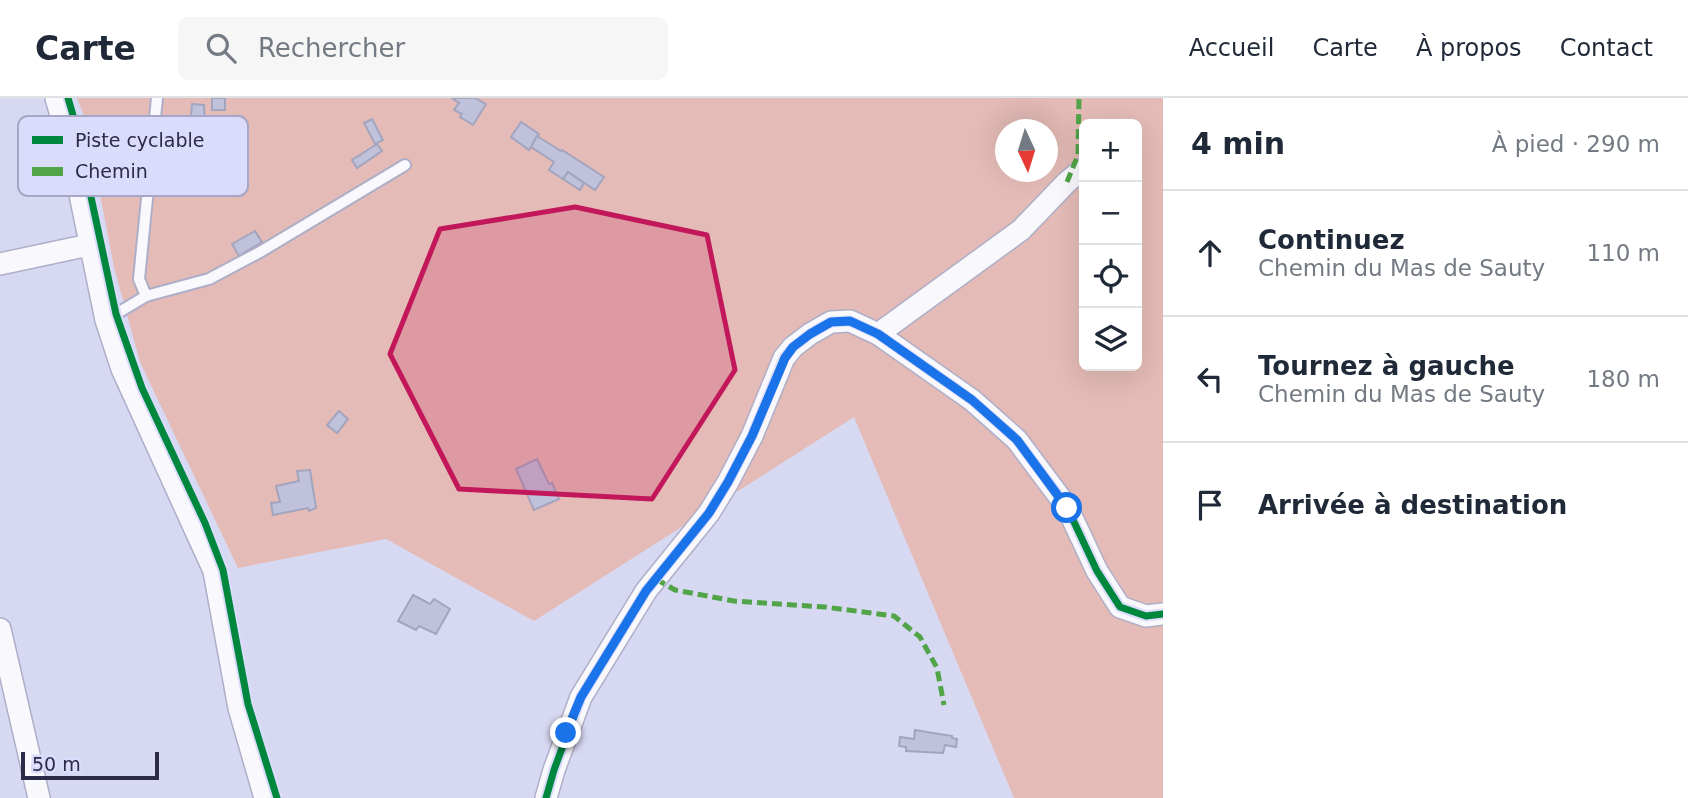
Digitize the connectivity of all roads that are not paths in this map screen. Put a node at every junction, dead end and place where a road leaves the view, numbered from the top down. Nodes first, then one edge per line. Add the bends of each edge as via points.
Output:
1 (56, 98) edge
2 (157, 98) edge
3 (60, 116) edge
4 (155, 116) edge
5 (405, 164) dead end
6 (1079, 172) edge
7 (80, 196) edge
8 (147, 196) edge
9 (89, 245) junction
10 (0, 264) edge
11 (146, 296) junction
12 (106, 320) junction
13 (878, 334) junction
14 (1163, 614) edge
15 (0, 629) edge
16 (8, 701) edge
17 (39, 798) edge
18 (265, 798) edge
19 (547, 798) edge

1 - 3 street
2 - 4 lane
5 - 11 lane via 209,279
6 - 13 street via 1021,230
7 - 9 street
8 - 11 lane via 139,278
9 - 10 street
9 - 12 street
11 - 12 lane
12 - 18 street via 122,369 214,571 239,708
13 - 14 street via 972,400 1017,440 1067,508 1120,607 1146,617
13 - 19 street via 850,321 831,322 793,347 785,358 728,482 646,591 581,697
15 - 16 street
16 - 17 street

